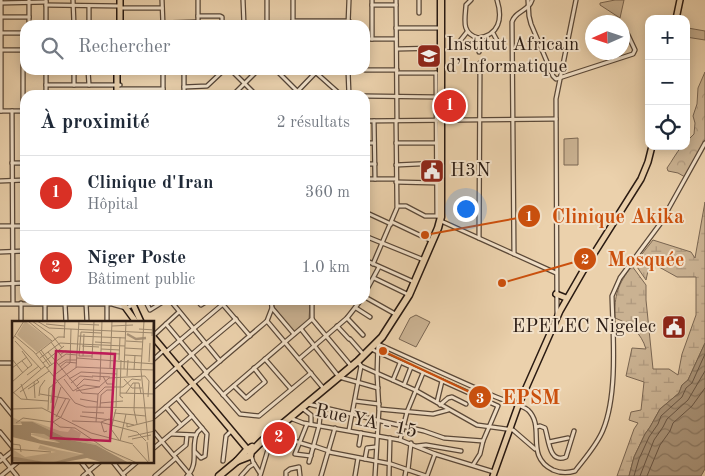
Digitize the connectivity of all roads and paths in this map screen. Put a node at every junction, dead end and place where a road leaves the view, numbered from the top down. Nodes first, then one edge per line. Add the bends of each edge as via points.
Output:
1 (74, 0) edge
2 (162, 0) edge
3 (198, 0) edge
4 (244, 0) edge
5 (267, 0) edge
6 (293, 0) edge
7 (349, 0) edge
8 (372, 0) edge
9 (396, 0) edge
10 (419, 0) edge
11 (441, 0) edge
12 (469, 0) edge
13 (497, 0) edge
14 (528, 0) edge
15 (532, 0) edge
16 (576, 0) edge
17 (29, 1) edge
18 (0, 2) edge
19 (681, 2) edge
20 (46, 3) edge
21 (119, 4) edge
22 (372, 5) junction
23 (396, 5) junction
24 (74, 6) junction
25 (89, 6) junction
26 (528, 7) junction
27 (162, 8) junction
28 (521, 12) junction
29 (419, 13) dead end
30 (679, 15) edge
31 (198, 16) junction
32 (529, 16) junction
33 (1, 17) edge
34 (29, 17) joint
35 (46, 20) edge
36 (74, 20) edge
37 (89, 20) edge
38 (118, 20) edge
39 (162, 20) edge
40 (198, 20) edge
41 (222, 20) edge
42 (244, 20) edge
43 (267, 20) edge
44 (293, 20) edge
45 (348, 20) edge
46 (396, 28) junction
47 (441, 28) junction
48 (467, 32) junction
49 (493, 32) junction
50 (0, 33) edge
51 (20, 33) edge
52 (478, 38) junction
53 (372, 39) joint
54 (396, 39) junction
55 (460, 41) dead end
56 (630, 42) edge
57 (500, 46) dead end
58 (397, 48) junction
59 (441, 48) junction
60 (0, 50) edge
61 (20, 50) edge
62 (479, 52) dead end
63 (630, 55) edge
64 (614, 60) edge
65 (480, 62) dead end
66 (370, 70) edge
67 (397, 72) junction
68 (439, 73) junction
69 (24, 75) edge
70 (46, 75) edge
71 (74, 75) edge
72 (88, 75) edge
73 (118, 75) edge
74 (163, 75) edge
75 (184, 75) edge
76 (219, 75) edge
77 (236, 75) edge
78 (253, 75) edge
79 (281, 75) edge
80 (312, 75) edge
81 (320, 75) edge
82 (348, 75) edge
83 (1, 78) edge
84 (559, 78) junction
85 (244, 84) junction
86 (46, 85) junction
87 (74, 85) junction
88 (89, 85) junction
89 (184, 87) joint
90 (163, 89) joint
91 (24, 90) edge
92 (46, 90) edge
93 (119, 90) edge
94 (239, 90) edge
95 (251, 90) edge
96 (297, 90) edge
97 (299, 90) edge
98 (336, 90) edge
99 (349, 90) edge
100 (1, 94) edge
101 (370, 96) edge
102 (397, 96) junction
103 (439, 97) junction
104 (1, 111) edge
105 (12, 111) junction
106 (20, 111) edge
107 (556, 119) junction
108 (480, 120) junction
109 (513, 120) junction
110 (370, 121) edge
111 (374, 121) junction
112 (396, 121) junction
113 (439, 121) junction
114 (396, 142) junction
115 (705, 142) edge
116 (370, 143) edge
117 (374, 143) junction
118 (439, 143) junction
119 (650, 150) edge
120 (12, 163) junction
121 (20, 163) edge
122 (439, 163) junction
123 (370, 164) edge
124 (375, 164) junction
125 (396, 165) junction
126 (370, 179) edge
127 (375, 179) junction
128 (0, 180) edge
129 (12, 180) junction
130 (20, 180) edge
131 (396, 180) junction
132 (439, 183) junction
133 (398, 206) junction
134 (370, 214) edge
135 (439, 218) junction
136 (392, 223) junction
137 (0, 226) edge
138 (12, 226) junction
139 (20, 226) edge
140 (370, 238) edge
141 (479, 238) junction
142 (432, 241) junction
143 (382, 243) junction
144 (20, 251) edge
145 (0, 252) edge
146 (12, 252) junction
147 (514, 254) junction
148 (424, 260) junction
149 (370, 262) edge
150 (373, 264) junction
151 (379, 267) junction
152 (556, 273) junction
153 (374, 278) junction
154 (415, 282) junction
155 (20, 283) edge
156 (0, 284) edge
157 (13, 284) junction
158 (370, 286) edge
159 (556, 294) junction
160 (409, 295) junction
161 (370, 298) edge
162 (565, 298) junction
163 (20, 303) edge
164 (0, 304) edge
165 (13, 304) junction
166 (21, 305) edge
167 (47, 305) edge
168 (65, 305) edge
169 (86, 305) edge
170 (109, 305) edge
171 (113, 305) edge
172 (122, 305) edge
173 (128, 305) edge
174 (133, 305) edge
175 (147, 305) edge
176 (158, 305) edge
177 (174, 305) edge
178 (222, 305) edge
179 (224, 305) edge
180 (272, 305) edge
181 (312, 305) edge
182 (358, 305) edge
183 (124, 308) junction
184 (272, 308) junction
185 (356, 308) junction
186 (179, 312) junction
187 (397, 315) junction
188 (347, 318) junction
189 (370, 318) dead end
190 (556, 318) junction
191 (236, 319) junction
192 (312, 319) junction
193 (21, 321) edge
194 (45, 321) edge
195 (66, 321) edge
196 (87, 321) edge
197 (107, 321) edge
198 (138, 321) edge
199 (139, 321) edge
200 (267, 321) junction
201 (166, 324) junction
202 (337, 326) junction
203 (193, 329) junction
204 (301, 329) junction
205 (294, 334) junction
206 (363, 335) dead end
207 (155, 336) edge
208 (250, 336) junction
209 (326, 336) junction
210 (155, 338) edge
211 (180, 341) junction
212 (285, 342) junction
213 (206, 343) junction
214 (378, 343) junction
215 (155, 344) edge
216 (315, 346) junction
217 (371, 349) junction
218 (164, 352) junction
219 (378, 353) junction
220 (192, 355) junction
221 (365, 355) junction
222 (155, 358) edge
223 (265, 359) junction
224 (299, 359) junction
225 (220, 361) junction
226 (400, 363) junction
227 (359, 364) junction
228 (352, 366) junction
229 (411, 367) junction
230 (176, 368) junction
231 (254, 368) junction
232 (311, 373) junction
233 (424, 373) junction
234 (206, 374) junction
235 (377, 374) junction
236 (339, 377) junction
237 (393, 380) junction
238 (442, 381) junction
239 (358, 382) junction
240 (404, 385) junction
241 (155, 386) edge
242 (192, 386) junction
243 (234, 386) junction
244 (378, 388) junction
245 (291, 389) junction
246 (325, 389) junction
247 (415, 390) junction
248 (223, 395) junction
249 (177, 398) junction
250 (0, 400) edge
251 (355, 401) junction
252 (379, 404) junction
253 (439, 404) junction
254 (466, 404) dead end
255 (304, 406) junction
256 (518, 406) junction
257 (166, 407) junction
258 (321, 408) junction
259 (379, 409) junction
260 (448, 409) junction
261 (407, 412) junction
262 (12, 415) edge
263 (352, 415) junction
264 (155, 416) edge
265 (192, 416) junction
266 (290, 418) junction
267 (378, 422) junction
268 (309, 424) junction
269 (181, 425) junction
270 (319, 426) junction
271 (403, 427) junction
272 (489, 427) junction
273 (536, 427) junction
274 (202, 428) junction
275 (335, 428) junction
276 (276, 430) junction
277 (349, 430) junction
278 (509, 430) junction
279 (574, 431) dead end
280 (0, 432) edge
281 (230, 432) junction
282 (155, 433) edge
283 (361, 433) junction
284 (171, 434) junction
285 (187, 435) junction
286 (196, 435) junction
287 (376, 436) junction
288 (390, 438) junction
289 (568, 438) dead end
290 (264, 439) junction
291 (400, 440) junction
292 (162, 441) junction
293 (483, 441) junction
294 (549, 442) junction
295 (300, 443) junction
296 (411, 443) junction
297 (359, 445) dead end
298 (314, 446) junction
299 (417, 446) junction
300 (12, 447) edge
301 (155, 447) edge
302 (376, 447) junction
303 (12, 450) edge
304 (536, 450) junction
305 (461, 451) dead end
306 (195, 452) junction
307 (329, 452) junction
308 (435, 454) junction
309 (249, 455) junction
310 (311, 456) junction
311 (175, 457) junction
312 (1, 458) edge
313 (358, 458) junction
314 (365, 459) junction
315 (223, 461) dead end
316 (309, 462) dead end
317 (377, 462) junction
318 (16, 464) edge
319 (83, 464) edge
320 (98, 464) edge
321 (115, 464) edge
322 (135, 464) edge
323 (390, 464) junction
324 (473, 465) junction
325 (11, 468) junction
326 (407, 470) junction
327 (575, 471) junction
328 (89, 472) junction
329 (569, 472) junction
330 (494, 474) edge
331 (124, 475) edge
332 (190, 475) edge
333 (261, 475) edge
334 (1, 476) edge
335 (17, 476) edge
336 (84, 476) edge
337 (92, 476) edge
338 (155, 476) edge
339 (219, 476) edge
340 (241, 476) edge
341 (286, 476) edge
342 (300, 476) edge
343 (321, 476) edge
344 (355, 476) edge
345 (375, 476) edge
346 (389, 476) edge
347 (404, 476) edge
348 (426, 476) edge
349 (575, 476) edge

1 - 24 street
2 - 27 street
3 - 31 street
4 - 42 street
5 - 43 street
6 - 44 street
7 - 45 street
8 - 22 street
9 - 23 street
10 - 29 street
11 - 47 highway
12 - 48 street
13 - 49 street via 499,25
14 - 26 street
15 - 26 street
16 - 84 street
17 - 18 street
17 - 20 street
17 - 34 street
18 - 33 street
19 - 30 main road
20 - 24 street
20 - 35 street
21 - 25 street
21 - 27 street
21 - 38 main road
22 - 23 street
22 - 53 street
23 - 46 street
24 - 25 street
24 - 36 street
25 - 37 street
26 - 28 street
26 - 32 street
27 - 39 street
28 - 32 street
28 - 109 street via 512,22
31 - 40 street
31 - 41 street via 220,16
32 - 84 street via 553,76
33 - 34 street
33 - 50 street
46 - 47 street
46 - 54 street
47 - 59 highway
48 - 52 street
48 - 55 street
49 - 52 street
49 - 57 street
50 - 51 street
50 - 60 street
52 - 62 street
53 - 54 street
54 - 58 street
56 - 63 street via 634,52
58 - 59 street
58 - 67 street
59 - 68 highway
60 - 61 street
60 - 83 street
64 - 84 street
65 - 108 street
66 - 67 street
67 - 68 street
67 - 102 street
68 - 103 highway
69 - 91 street
70 - 86 street
71 - 87 street
72 - 88 street
73 - 93 main road
74 - 90 street
75 - 89 street
76 - 89 street via 207,86
77 - 85 street
78 - 85 street
79 - 96 street
80 - 97 street
81 - 98 street
82 - 99 street
83 - 100 street
84 - 107 street
85 - 94 street
85 - 95 street
86 - 87 street
86 - 92 street
87 - 88 street
88 - 93 street
90 - 93 street
100 - 104 street
101 - 102 street
102 - 103 street
102 - 112 street
103 - 113 highway
104 - 105 street
105 - 106 street
105 - 120 street
107 - 109 street
107 - 152 street
108 - 109 street
108 - 113 street
108 - 141 street
109 - 147 street
110 - 111 street
111 - 112 street
111 - 117 street
112 - 113 street
112 - 114 street
113 - 118 highway
114 - 118 street
114 - 125 street
115 - 327 street via 660,224 615,287 612,296 610,408 601,434
116 - 117 street
117 - 124 street
118 - 122 highway
119 - 162 main road via 646,168
120 - 121 street
120 - 129 street
122 - 125 street
122 - 132 highway
123 - 124 street
124 - 127 street
125 - 131 street
126 - 127 street
127 - 131 street
128 - 129 street
129 - 130 street
129 - 138 street
131 - 132 street
131 - 133 street
132 - 135 highway
133 - 135 street via 407,206 425,216
133 - 136 street
134 - 136 street
135 - 141 street
135 - 142 highway
136 - 142 street
136 - 143 street
137 - 138 street
138 - 139 street
138 - 146 street
140 - 143 street
141 - 147 street
142 - 148 highway
143 - 148 street
143 - 150 street
144 - 146 street
145 - 146 street
146 - 157 street
147 - 152 street
148 - 154 highway
149 - 150 street
150 - 151 street
151 - 153 street
151 - 154 street
152 - 159 street
153 - 158 street
153 - 160 street
154 - 160 highway
155 - 157 street
156 - 157 street
157 - 165 street
159 - 162 main road
159 - 190 street
160 - 187 highway
161 - 187 street
162 - 190 main road
163 - 165 street
164 - 165 street
166 - 193 street
167 - 194 street
168 - 195 street
169 - 196 street
170 - 197 street
171 - 183 street
172 - 183 main road
173 - 183 street
174 - 199 main road
175 - 176 street via 149,310
177 - 186 street
178 - 203 street
179 - 191 street
180 - 184 street
181 - 192 street
182 - 185 street
183 - 198 main road
184 - 200 street
184 - 205 street
185 - 188 street
185 - 189 street
186 - 201 street
186 - 203 street
187 - 214 highway
188 - 202 street
188 - 206 street
190 - 256 main road
191 - 208 street
191 - 213 street
192 - 204 street
192 - 209 street
200 - 208 street
200 - 212 street
201 - 207 street
201 - 211 street
202 - 209 street
202 - 221 street
203 - 211 street
203 - 213 street
204 - 205 street
204 - 216 street
205 - 212 street
208 - 225 street
209 - 216 street
209 - 228 street
210 - 218 main road
211 - 218 street
211 - 220 street
212 - 223 street
212 - 224 street
213 - 220 street
213 - 225 street
214 - 217 highway
214 - 219 street
214 - 256 street
215 - 218 main road
216 - 224 street
216 - 236 street
217 - 219 street
217 - 221 highway
218 - 222 street
218 - 230 main road
219 - 226 street
219 - 235 street
220 - 230 street
220 - 234 street
221 - 227 highway
223 - 231 street
223 - 245 street
224 - 232 street
225 - 234 street
226 - 229 street
226 - 237 street
227 - 228 highway
227 - 235 street
227 - 239 street
228 - 236 highway
229 - 233 street
229 - 240 street
230 - 241 street
230 - 242 main road
231 - 243 street
231 - 243 street via 265,382 246,398
232 - 245 street
232 - 246 street
233 - 238 street
233 - 247 street
234 - 242 street
234 - 248 street
235 - 237 street
235 - 244 street
236 - 239 street
236 - 246 highway
237 - 240 street
238 - 253 street
238 - 272 street via 498,406
239 - 244 street
239 - 251 street
240 - 247 street
242 - 249 street
242 - 281 main road
243 - 248 street
244 - 252 street
245 - 248 street via 259,416 240,414
246 - 255 highway
247 - 253 street
247 - 261 street
249 - 257 street
249 - 265 street
250 - 262 street
251 - 252 street
251 - 263 street
252 - 259 street
253 - 254 street via 452,397
253 - 260 street
255 - 258 street
255 - 266 highway
255 - 268 street via 311,415
256 - 273 street via 530,412
256 - 278 main road
257 - 264 street
257 - 269 street
258 - 263 street
258 - 270 street
259 - 261 street
259 - 267 street
260 - 261 street via 433,414
260 - 272 street via 477,425
261 - 271 street
263 - 267 street
263 - 277 street
265 - 269 street
265 - 274 street
266 - 268 street, Rue YA - 15
266 - 276 highway
267 - 271 street
267 - 287 street
268 - 270 street, Rue YA - 15
268 - 295 street
269 - 284 street
270 - 275 street, Rue YA - 15
270 - 298 street
271 - 291 street
271 - 293 street via 444,438
272 - 278 street
272 - 293 street
273 - 294 street via 545,428
273 - 304 street
274 - 286 street
274 - 306 street via 207,434 205,456 201,458
275 - 277 street, Rue YA - 15
275 - 307 street
276 - 290 highway
276 - 295 street via 284,438
277 - 283 street, Rue YA - 15
278 - 304 street
278 - 330 main road
279 - 294 street via 565,458 555,457
280 - 300 street
281 - 309 main road
281 - 315 street via 226,436
282 - 292 street
283 - 287 street, Rue YA - 15
283 - 297 street
284 - 285 street
284 - 292 street
285 - 286 street
285 - 311 street via 186,445
286 - 306 street
287 - 288 street, Rue YA - 15
287 - 302 street
288 - 291 street, Rue YA - 15
288 - 323 street
289 - 294 street
290 - 309 highway
290 - 333 street via 270,444
291 - 296 street, Rue YA - 15
292 - 301 street
292 - 311 street
293 - 324 street
295 - 298 street
295 - 310 street via 295,454
296 - 299 street, Rue YA - 15
296 - 326 street
298 - 307 street
298 - 310 street
299 - 305 street
299 - 308 street, Rue YA - 15
302 - 314 street via 367,448
302 - 317 street
303 - 312 street
304 - 329 street via 549,468
306 - 332 street
307 - 313 street
307 - 343 street
308 - 324 street, Rue YA - 15
308 - 348 street
309 - 333 street
309 - 339 highway
309 - 340 street via 249,467
310 - 316 street
311 - 332 street
311 - 338 street
312 - 325 street
313 - 314 street
313 - 344 street
314 - 317 street
317 - 323 street
317 - 345 street
318 - 325 street
319 - 328 street
320 - 328 street
321 - 331 street
322 - 331 street
323 - 326 street
323 - 346 street
324 - 330 street, Rue YA - 15
325 - 334 street
325 - 335 street
326 - 347 street
326 - 348 street
327 - 329 street
327 - 349 street
328 - 336 street
328 - 337 street
329 - 349 street
341 - 342 street via 288,470 299,467

